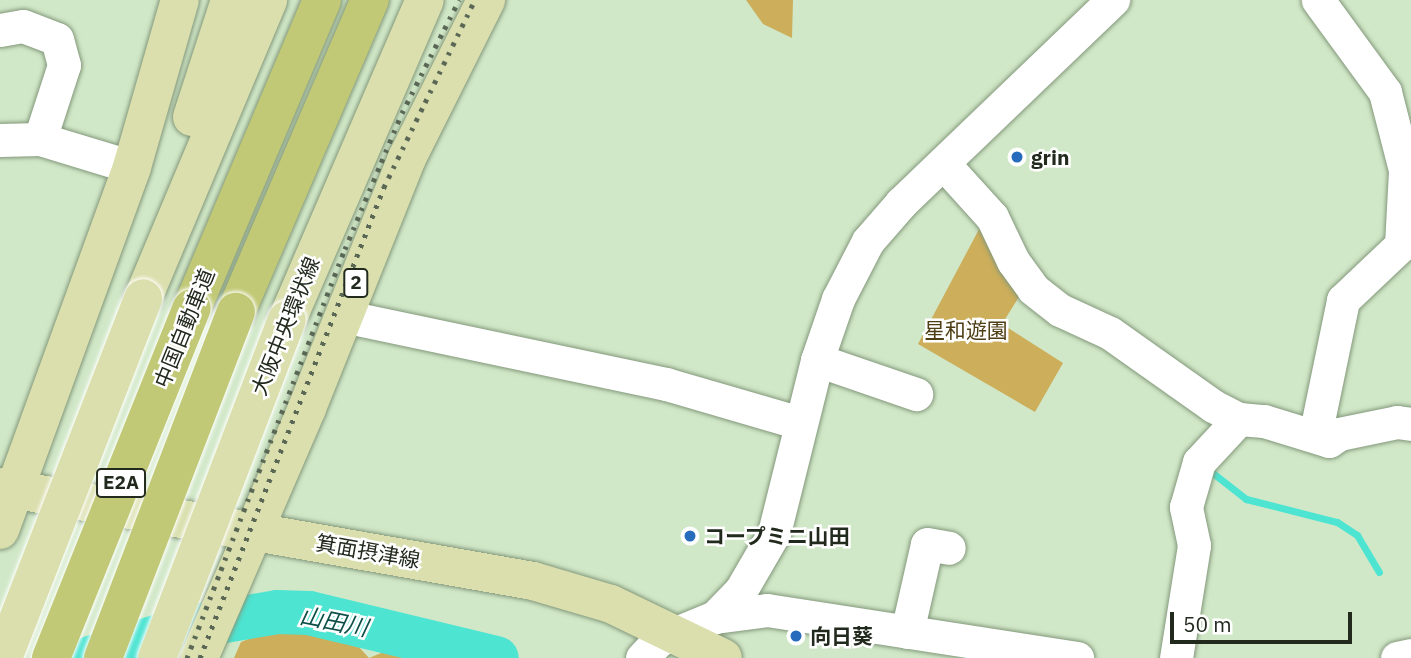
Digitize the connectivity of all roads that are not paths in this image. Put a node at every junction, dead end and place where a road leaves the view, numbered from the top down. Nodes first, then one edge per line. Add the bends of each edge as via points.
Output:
1 (230, 0) edge
2 (268, 0) edge
3 (322, 0) edge
4 (370, 0) edge
5 (425, 0) edge
6 (452, 0) edge
7 (486, 0) edge
8 (1113, 0) edge
9 (1318, 0) edge
10 (175, 17) edge
11 (0, 30) edge
12 (40, 139) junction
13 (0, 140) edge
14 (943, 163) junction
15 (132, 167) junction
16 (322, 233) junction
17 (164, 241) junction
18 (343, 316) junction
19 (817, 360) junction
20 (916, 394) dead end
21 (1239, 419) junction
22 (800, 423) junction
23 (1411, 424) edge
24 (1317, 426) dead end
25 (8, 489) edge
26 (0, 530) edge
27 (255, 532) junction
28 (949, 548) dead end
29 (715, 617) junction
30 (675, 632) junction
31 (907, 632) junction
32 (1411, 655) edge
33 (3, 658) edge
34 (51, 658) edge
35 (103, 658) edge
36 (157, 658) edge
37 (199, 658) edge
38 (642, 658) edge
39 (723, 658) edge
40 (1077, 658) edge
41 (1176, 658) edge
42 (1397, 658) edge

1 - 17 main road via 181,154
2 - 17 main road
3 - 34 highway, 中国自動車道 / E2A, bridge
4 - 35 highway, 中国自動車道 / E2A, bridge via 236,312
5 - 16 main road, 大阪中央環状線
6 - 16 main road
7 - 18 main road, 2 via 422,123
8 - 14 street
9 - 24 street via 1385,92 1405,170 1401,245 1343,299
10 - 15 main road
11 - 12 street via 23,26 57,39 64,65
12 - 13 street
12 - 15 street
14 - 19 street via 869,242 838,299
14 - 21 street via 992,217 1013,261 1033,289 1060,310 1110,333
15 - 25 main road
16 - 36 main road, 大阪中央環状線, bridge
17 - 33 main road, bridge
18 - 22 street via 666,384
18 - 27 main road, 2
19 - 20 street
19 - 22 street
21 - 23 street via 1264,421 1329,441 1339,434 1397,422
21 - 41 street via 1199,462 1186,507 1194,545
22 - 29 street via 774,533 741,590
25 - 26 main road
25 - 27 main road, 箕面摂津線
27 - 30 main road, 箕面摂津線 via 533,581 611,604
27 - 37 main road, 2
28 - 31 street via 927,544
29 - 30 street
29 - 31 street via 776,611
30 - 38 street via 659,640
30 - 39 main road, 箕面摂津線
31 - 40 street
32 - 42 street

